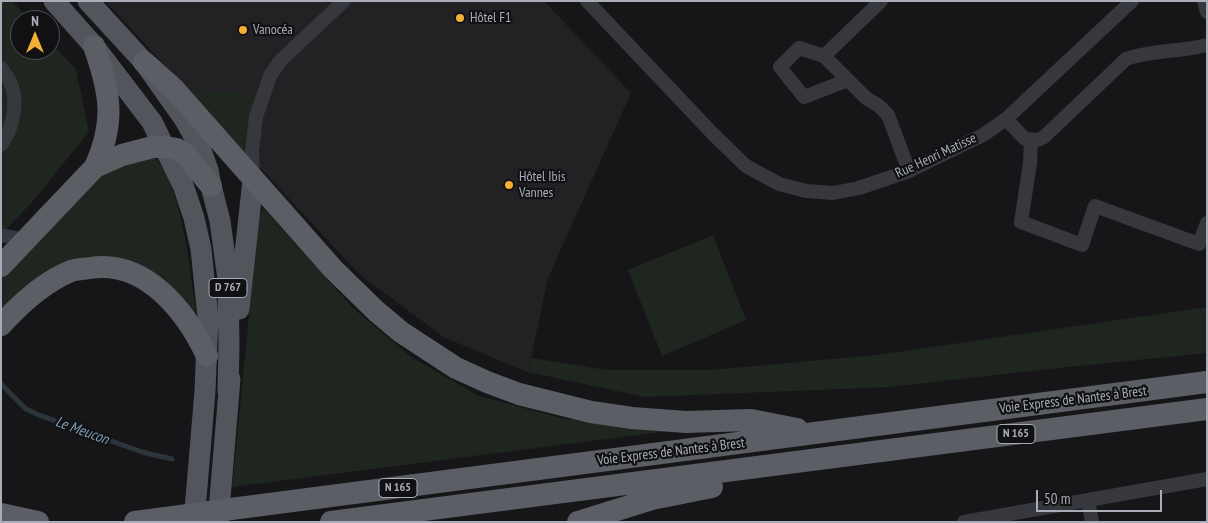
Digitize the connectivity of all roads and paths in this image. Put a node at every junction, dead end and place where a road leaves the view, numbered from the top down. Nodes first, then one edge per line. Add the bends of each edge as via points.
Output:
1 (54, 1) edge
2 (88, 1) edge
3 (344, 1) edge
4 (587, 1) edge
5 (881, 1) edge
6 (1132, 1) edge
7 (1204, 1) edge
8 (1207, 12) edge
9 (1207, 45) edge
10 (94, 46) junction
11 (824, 56) junction
12 (144, 62) junction
13 (1, 68) edge
14 (848, 80) junction
15 (1006, 119) junction
16 (1031, 140) junction
17 (1, 145) edge
18 (165, 147) junction
19 (95, 167) junction
20 (909, 171) junction
21 (253, 180) junction
22 (211, 186) junction
23 (1207, 224) edge
24 (1, 235) edge
25 (26, 240) junction
26 (1, 266) edge
27 (1, 325) edge
28 (207, 356) junction
29 (1207, 382) edge
30 (228, 392) junction
31 (1207, 409) edge
32 (815, 432) junction
33 (825, 458) junction
34 (1207, 479) edge
35 (1088, 500) junction
36 (1, 514) edge
37 (224, 516) edge
38 (184, 519) edge
39 (38, 522) edge
40 (136, 522) edge
41 (331, 522) edge
42 (578, 522) edge
43 (964, 522) edge
44 (1092, 522) edge

1 - 10 main road, D 767
2 - 12 main road, D 767
3 - 21 street via 280,61 270,76 256,117
4 - 20 street, Rue Henri Matisse via 746,166 779,184 833,193
5 - 11 street
6 - 15 street, Rue Henri Matisse
7 - 8 street
9 - 16 street via 1126,59 1057,126 1044,137
10 - 18 main road, D 767 via 152,122
10 - 19 highway via 104,74 109,113 108,131
11 - 14 street
11 - 14 street via 799,48 780,67 804,97
12 - 21 highway via 174,90
12 - 22 main road, D 767 via 199,145
13 - 17 street via 10,82 15,108
14 - 20 street via 888,115
15 - 16 street via 1025,139
15 - 20 street, Rue Henri Matisse via 983,135
16 - 23 street via 1021,222 1082,245 1096,206 1199,244
18 - 19 highway via 122,155
18 - 22 highway via 185,154
18 - 28 main road, D 767 via 183,185 201,248 208,317
19 - 25 highway
21 - 30 main road
21 - 32 highway via 376,311 429,352 487,382 554,404 591,412 686,422 751,420
22 - 30 main road, D 767 via 222,229 228,279
24 - 25 street
25 - 26 highway
27 - 28 highway via 48,282 72,270 101,266 121,269 142,277 165,294 198,337
28 - 38 main road, D 767
29 - 32 highway, Voie Express de Nantes à Brest / N 165
30 - 37 main road, D 767
31 - 33 highway, Voie Express de Nantes à Brest / N 165
32 - 37 highway, Voie Express de Nantes à Brest / N 165
33 - 41 highway, Voie Express de Nantes à Brest / N 165
33 - 42 highway via 801,475 689,491
34 - 35 street
35 - 43 street
35 - 44 street
36 - 39 highway
37 - 38 highway, Voie Express de Nantes à Brest / N 165, bridge
38 - 40 highway, Voie Express de Nantes à Brest / N 165

